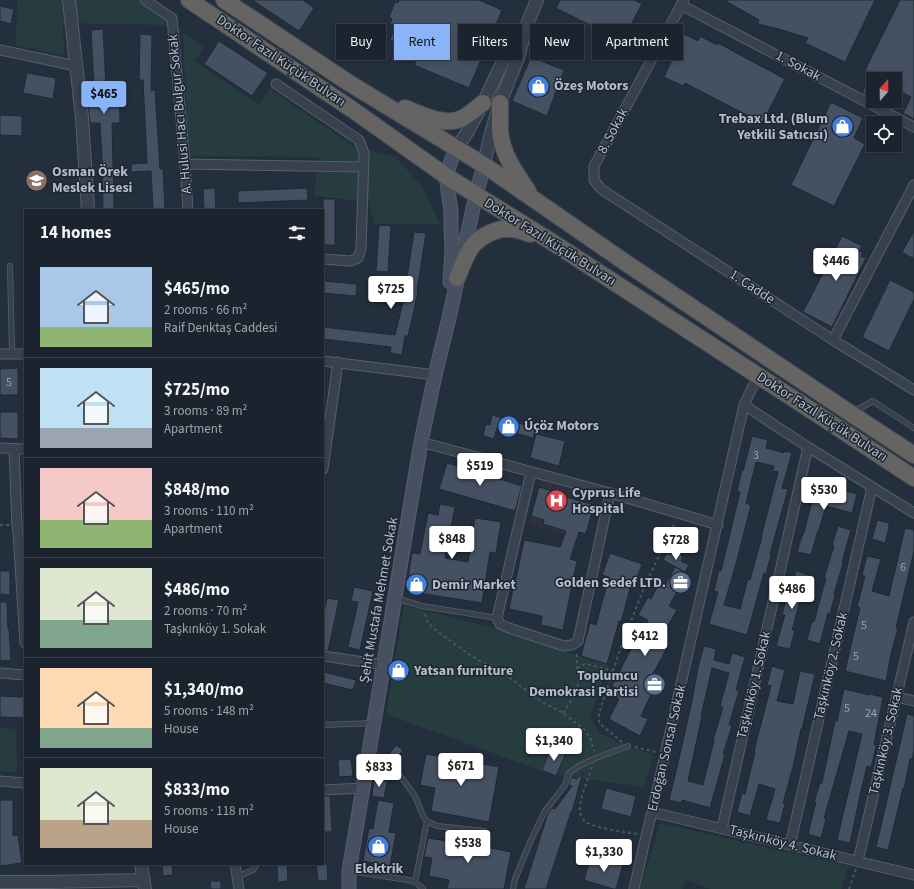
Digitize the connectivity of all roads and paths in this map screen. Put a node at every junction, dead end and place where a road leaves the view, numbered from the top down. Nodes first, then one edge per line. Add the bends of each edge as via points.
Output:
1 (69, 0) edge
2 (145, 0) edge
3 (189, 0) edge
4 (224, 0) edge
5 (537, 0) edge
6 (683, 2) edge
7 (526, 27) junction
8 (0, 50) edge
9 (76, 66) junction
10 (349, 83) junction
11 (276, 84) dead end
12 (483, 103) junction
13 (500, 103) junction
14 (914, 127) edge
15 (456, 149) junction
16 (185, 164) junction
17 (484, 165) junction
18 (364, 167) junction
19 (446, 176) junction
20 (594, 180) joint
21 (914, 185) edge
22 (476, 195) junction
23 (534, 199) junction
24 (88, 209) edge
25 (188, 209) edge
26 (552, 242) junction
27 (324, 259) edge
28 (10, 266) dead end
29 (457, 278) junction
30 (449, 318) junction
31 (833, 340) junction
32 (0, 354) edge
33 (12, 354) junction
34 (24, 354) edge
35 (324, 361) edge
36 (338, 362) junction
37 (434, 375) junction
38 (760, 377) junction
39 (914, 390) edge
40 (744, 406) junction
41 (850, 413) junction
42 (914, 428) edge
43 (421, 442) junction
44 (324, 447) edge
45 (808, 447) junction
46 (0, 448) edge
47 (24, 448) edge
48 (14, 449) junction
49 (914, 455) edge
50 (532, 472) junction
51 (914, 478) edge
52 (872, 487) junction
53 (610, 493) junction
54 (914, 513) edge
55 (678, 514) junction
56 (718, 525) junction
57 (395, 598) junction
58 (422, 606) junction
59 (497, 618) junction
60 (914, 622) edge
61 (24, 627) edge
62 (578, 641) junction
63 (324, 656) edge
64 (384, 665) junction
65 (577, 668) junction
66 (613, 671) junction
67 (0, 673) edge
68 (24, 675) edge
69 (897, 696) junction
70 (914, 701) edge
71 (563, 712) junction
72 (374, 723) junction
73 (324, 724) edge
74 (628, 746) junction
75 (665, 754) junction
76 (596, 758) junction
77 (367, 764) junction
78 (0, 781) edge
79 (24, 783) edge
80 (363, 788) junction
81 (324, 790) edge
82 (652, 812) junction
83 (427, 821) junction
84 (722, 828) junction
85 (484, 831) dead end
86 (646, 836) junction
87 (790, 845) junction
88 (858, 861) junction
89 (141, 865) edge
90 (235, 865) edge
91 (256, 865) edge
92 (349, 871) junction
93 (914, 875) edge
94 (237, 877) junction
95 (0, 882) edge
96 (415, 882) junction
97 (144, 884) edge
98 (51, 886) edge
99 (239, 889) edge
100 (349, 889) edge
101 (423, 889) edge
102 (513, 889) edge
103 (634, 889) edge
104 (849, 889) edge

1 - 9 street
2 - 16 street, A. Hulusi Hacı Bulgur Sokak via 172,18
3 - 19 highway, Doktor Fazıl Küçük Bulvarı
4 - 10 highway, Doktor Fazıl Küçük Bulvarı
5 - 7 street
6 - 14 street, 1. Sokak
6 - 20 street, 8. Sokak via 594,166
7 - 12 street via 509,49
7 - 13 street via 518,58
8 - 9 street
9 - 24 street
10 - 12 highway via 426,117 441,121 462,118
10 - 15 highway, Doktor Fazıl Küçük Bulvarı
11 - 18 street via 359,140 364,153
12 - 15 street
13 - 17 street
13 - 23 highway via 502,143 515,172
15 - 17 highway, Doktor Fazıl Küçük Bulvarı
15 - 19 main road
16 - 18 street
16 - 25 street, A. Hulusi Hacı Bulgur Sokak
17 - 22 main road, Şehit Mustafa Mehmet Sokak
17 - 23 highway, Doktor Fazıl Küçük Bulvarı
18 - 27 street via 361,249 358,258 350,261
19 - 22 highway, Doktor Fazıl Küçük Bulvarı
19 - 30 main road, Şehit Mustafa Mehmet Sokak via 452,238
20 - 31 street, 1. Cadde via 601,189
21 - 31 street
22 - 26 highway, Doktor Fazıl Küçük Bulvarı
22 - 29 main road, Şehit Mustafa Mehmet Sokak
23 - 41 highway, Doktor Fazıl Küçük Bulvarı
26 - 29 highway via 511,228 483,236 466,256
26 - 38 highway, Doktor Fazıl Küçük Bulvarı
28 - 33 lane
29 - 30 main road, Şehit Mustafa Mehmet Sokak
30 - 37 main road, Şehit Mustafa Mehmet Sokak
31 - 39 street, 1. Cadde
32 - 33 street
33 - 34 street
35 - 36 street
36 - 37 street
36 - 44 street
37 - 43 main road, Şehit Mustafa Mehmet Sokak
38 - 40 street, Erdoğan Sonsal Sokak
38 - 51 highway, Doktor Fazıl Küçük Bulvarı
40 - 45 street
40 - 56 street, Erdoğan Sonsal Sokak
41 - 42 lane via 873,401
41 - 49 highway, Doktor Fazıl Küçük Bulvarı
43 - 50 street
43 - 57 main road, Şehit Mustafa Mehmet Sokak
45 - 52 street
45 - 84 street, Taşkınköy 1. Sokak
46 - 48 street
47 - 48 street
48 - 61 street
50 - 53 street
50 - 59 street
52 - 54 street
52 - 87 street, Taşkınköy 2. Sokak
53 - 55 street
53 - 62 street
55 - 56 street
55 - 66 path via 645,585
56 - 75 street, Erdoğan Sonsal Sokak
57 - 58 lane
57 - 64 main road, Şehit Mustafa Mehmet Sokak
58 - 59 lane
58 - 71 path via 428,623 438,632 480,662 496,667 537,699
59 - 62 street via 500,624 509,628 564,646
60 - 69 street, Taşkınköy 3. Sokak
62 - 65 path
63 - 64 street
64 - 72 main road, Şehit Mustafa Mehmet Sokak
65 - 66 path via 585,664
65 - 71 path via 579,679 576,693
66 - 74 path via 599,713 599,723
67 - 68 street
69 - 70 street
69 - 88 street, Taşkınköy 3. Sokak
71 - 76 path via 585,730
72 - 73 lane
72 - 77 main road, Şehit Mustafa Mehmet Sokak
74 - 75 path
74 - 76 lane
75 - 82 street, Erdoğan Sonsal Sokak
76 - 86 path via 581,802 580,813 584,821 594,826
76 - 102 lane via 569,773 534,834
77 - 80 main road, Şehit Mustafa Mehmet Sokak
77 - 83 lane via 401,777 415,796
78 - 79 street
80 - 81 street
80 - 92 main road, Şehit Mustafa Mehmet Sokak
82 - 84 street, Taşkınköy 4. Sokak
82 - 86 street, Erdoğan Sonsal Sokak
83 - 85 lane via 437,826
83 - 96 lane
84 - 87 street, Taşkınköy 4. Sokak
86 - 103 street, Erdoğan Sonsal Sokak
87 - 88 street, Taşkınköy 4. Sokak
88 - 93 street, Taşkınköy 4. Sokak
88 - 104 path
89 - 97 street
90 - 94 street
91 - 94 lane via 252,870
92 - 96 lane
92 - 100 main road, Şehit Mustafa Mehmet Sokak
94 - 99 street
95 - 98 street
96 - 101 lane
97 - 98 street

